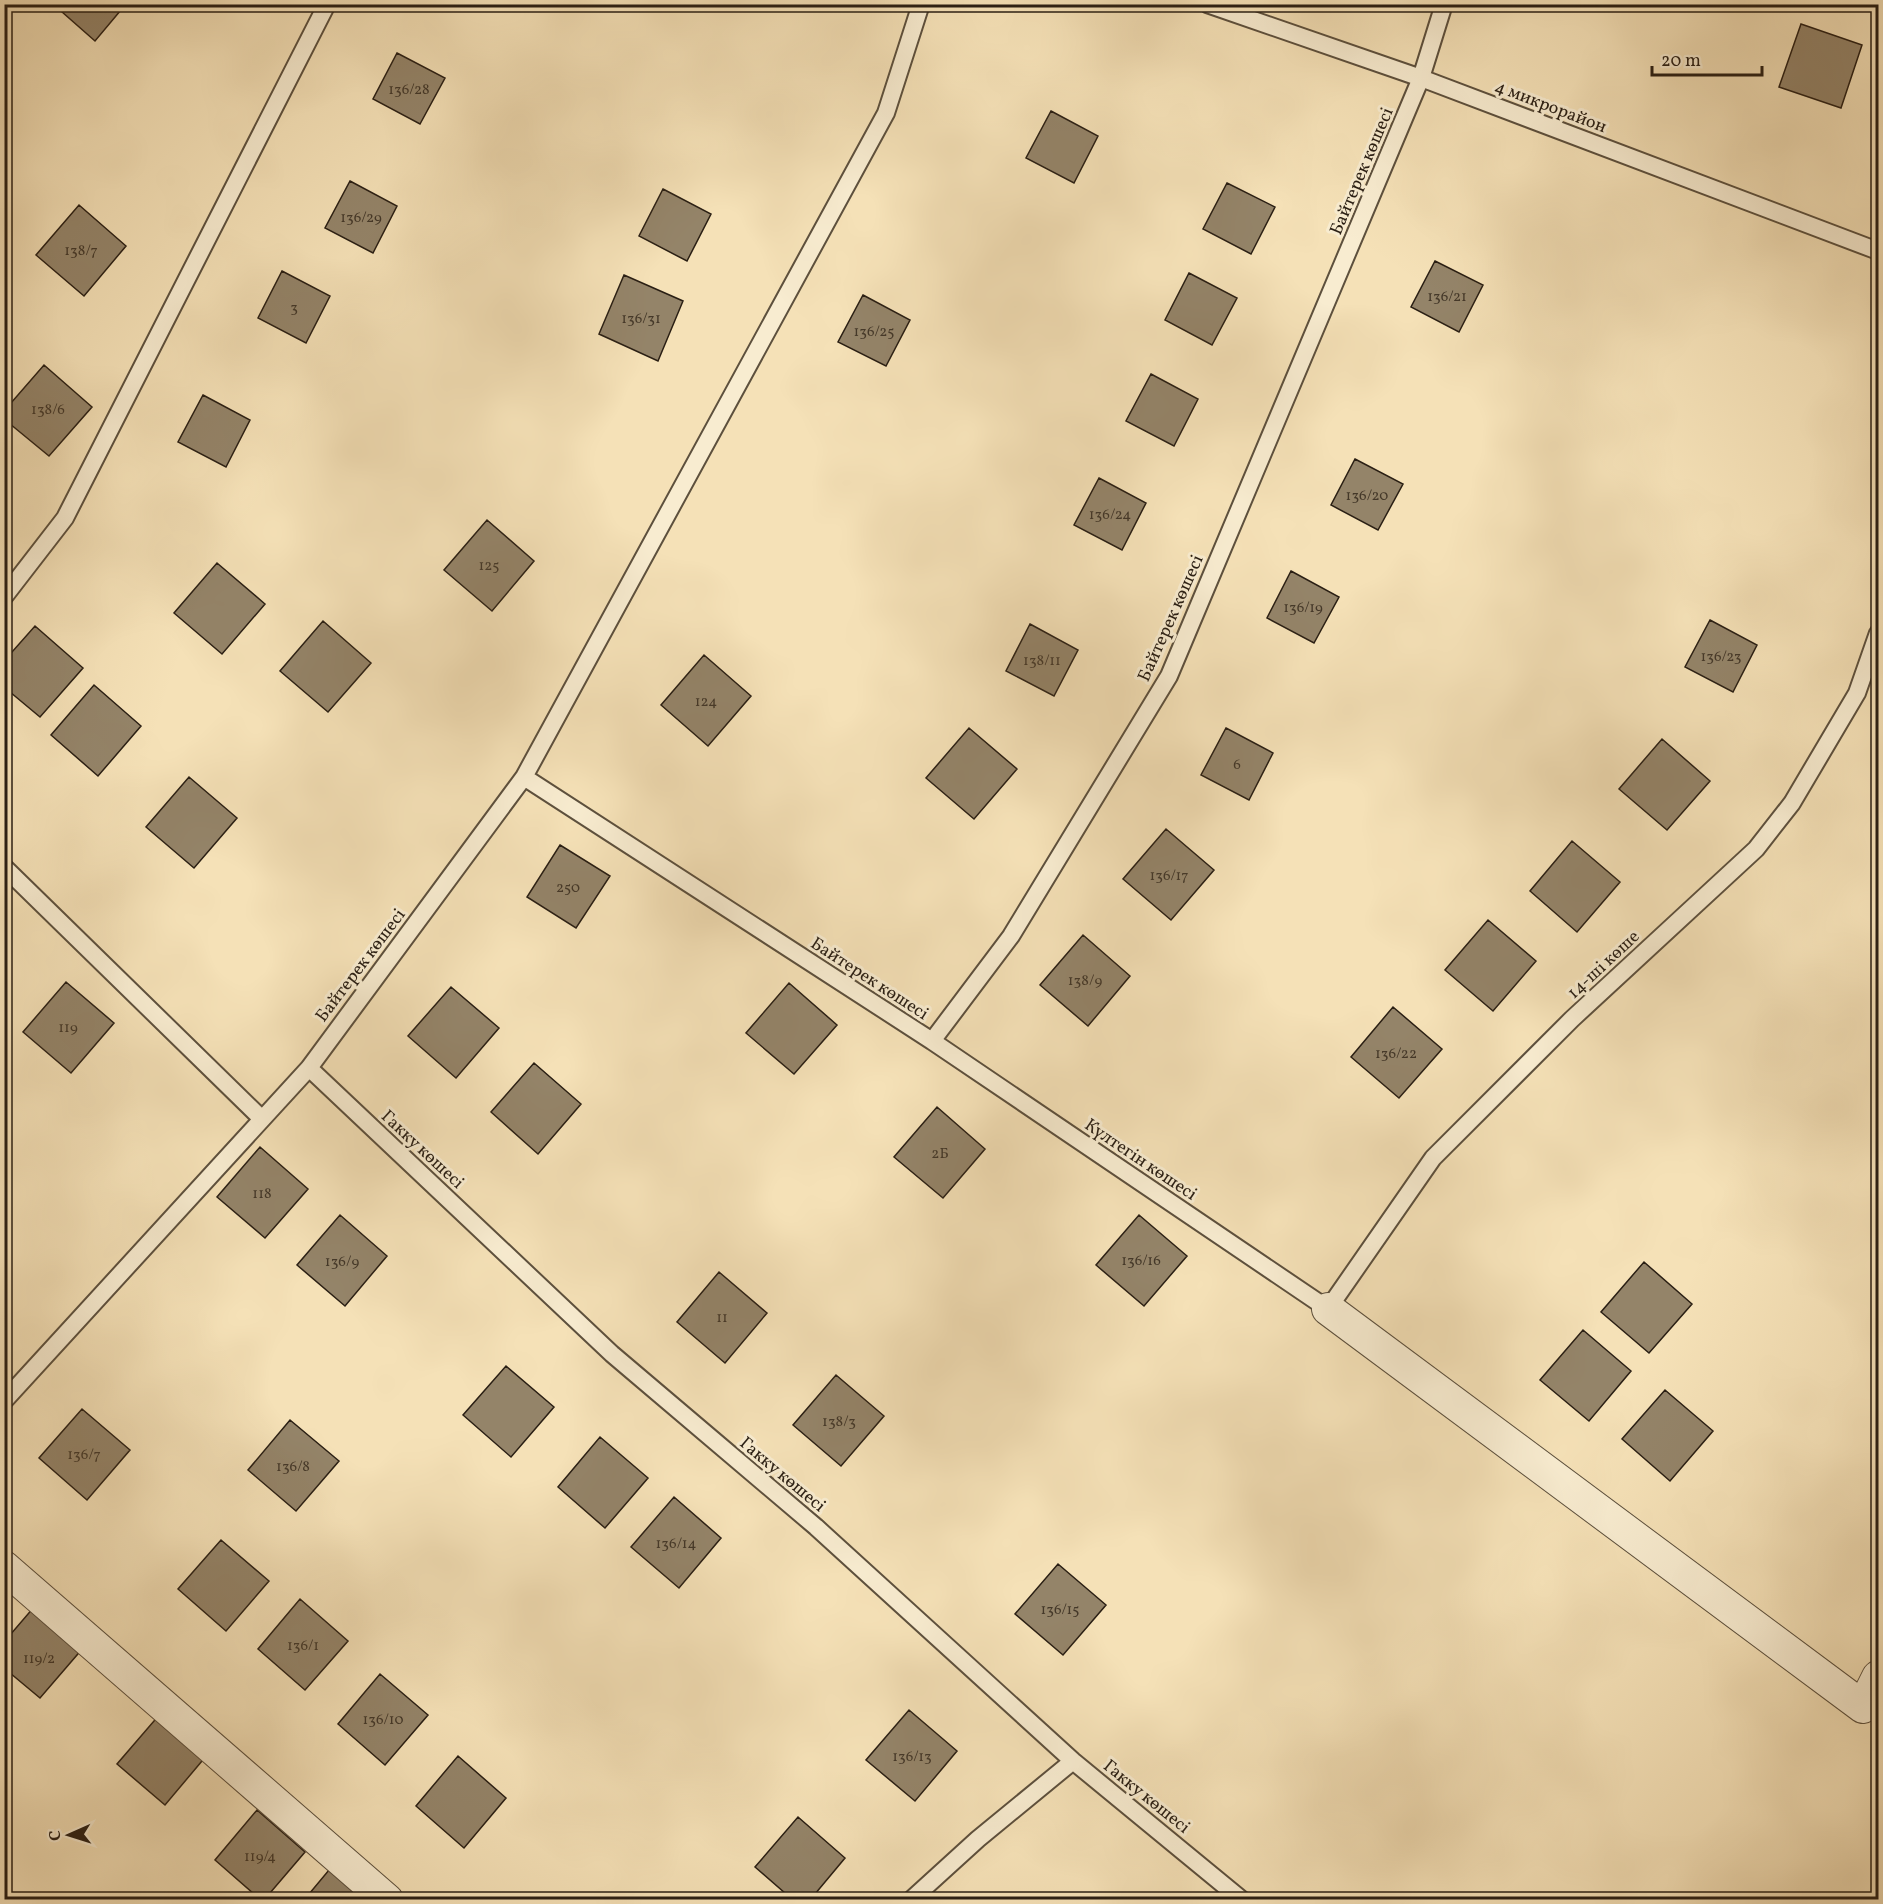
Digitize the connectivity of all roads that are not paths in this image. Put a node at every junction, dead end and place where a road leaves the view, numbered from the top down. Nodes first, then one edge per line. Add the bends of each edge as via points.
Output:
1 (327, 4) edge
2 (921, 4) edge
3 (1207, 4) edge
4 (1444, 4) edge
5 (1421, 78) junction
6 (1878, 251) edge
7 (4, 597) edge
8 (1878, 633) edge
9 (524, 777) junction
10 (4, 867) edge
11 (932, 1041) junction
12 (309, 1068) junction
13 (262, 1119) junction
14 (1328, 1309) junction
15 (4, 1401) edge
16 (4, 1567) edge
17 (1878, 1677) edge
18 (1073, 1761) junction
19 (387, 1899) edge
20 (911, 1899) edge
21 (1242, 1899) edge

1 - 7 lane via 64,518
2 - 9 lane via 886,113
3 - 5 lane, 4 микрорайон
4 - 5 lane, Байтерек көшесі
5 - 6 lane, 4 микрорайон
5 - 11 lane, Байтерек көшесі via 1169,676 1011,936
8 - 14 lane, 14-ші көше via 1857,693 1792,803 1756,849 1572,1019 1432,1158
9 - 11 lane, Байтерек көшесі
9 - 12 lane, Байтерек көшесі
10 - 13 lane
11 - 14 lane, Күлтегін көшесі
12 - 13 lane, Байтерек көшесі
12 - 18 lane, Гакку көшесі via 612,1354 816,1527
13 - 15 lane, Байтерек көшесі
14 - 17 street via 1863,1707
16 - 19 street
18 - 20 lane
18 - 21 lane, Гакку көшесі

